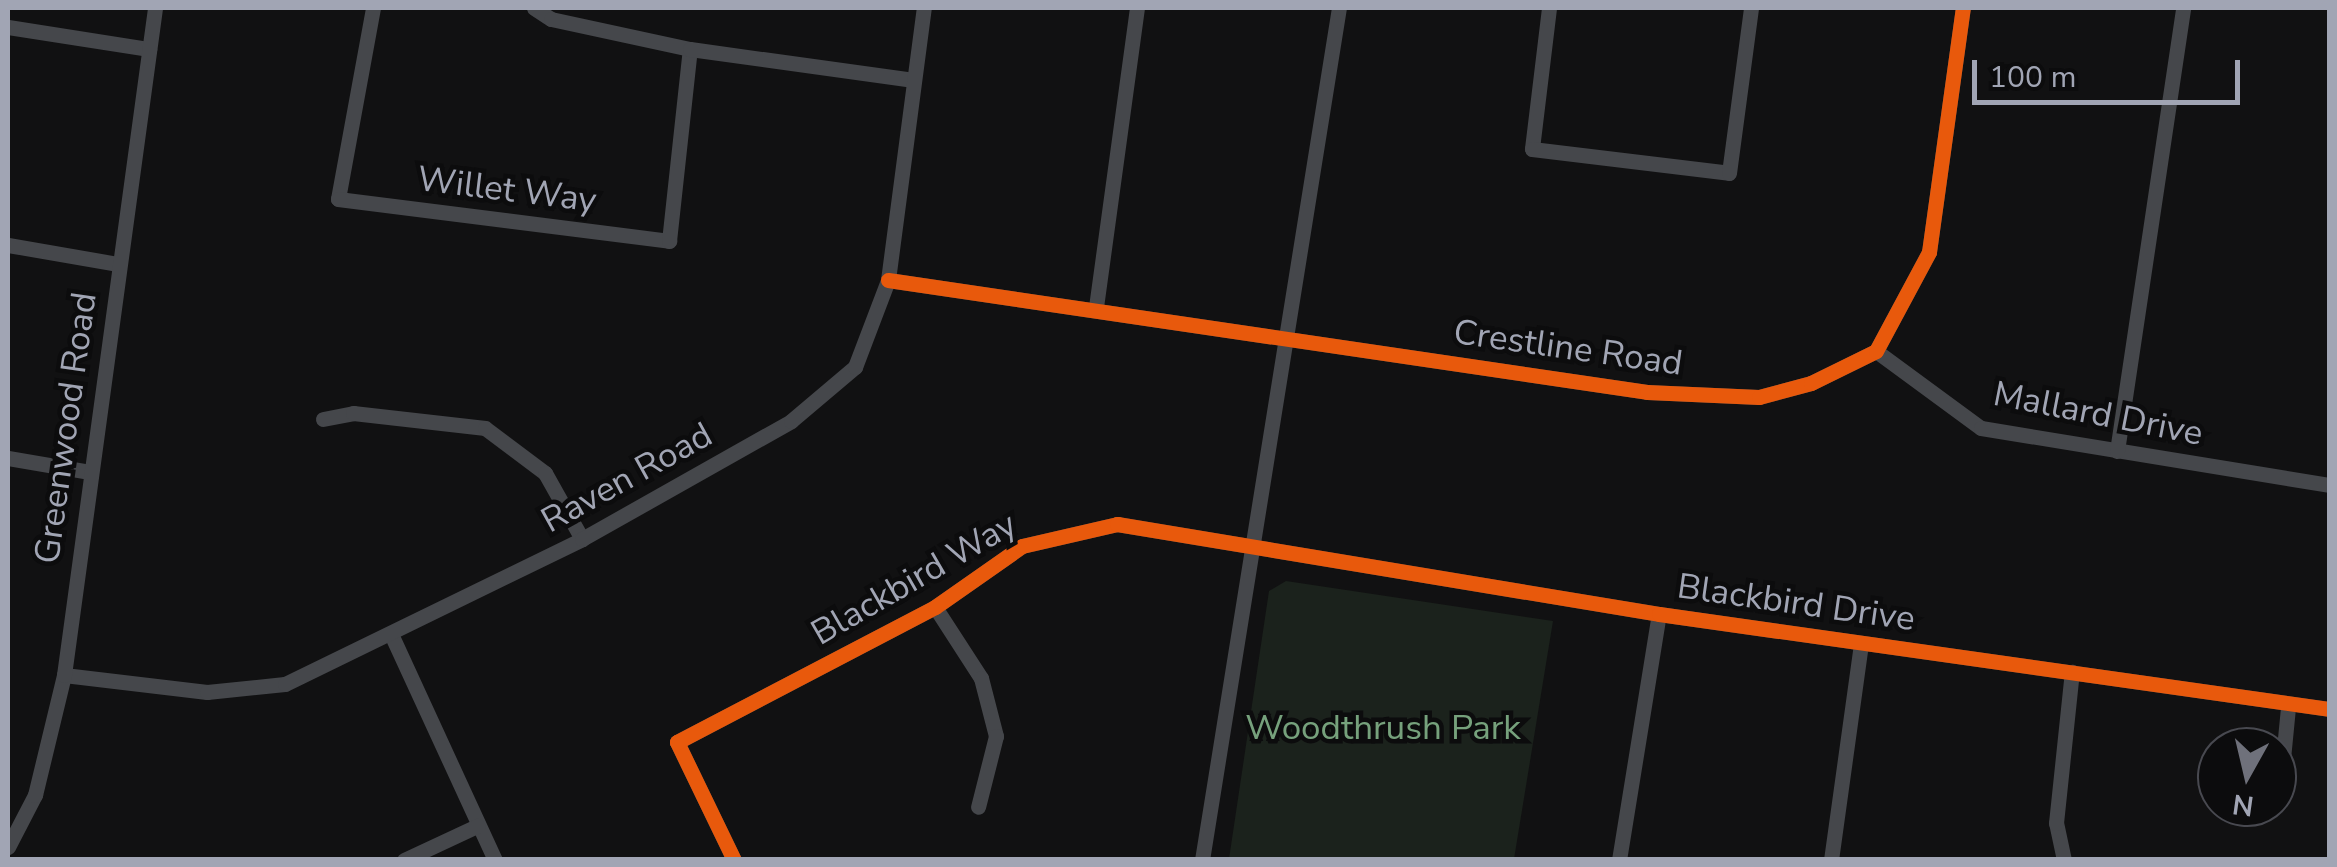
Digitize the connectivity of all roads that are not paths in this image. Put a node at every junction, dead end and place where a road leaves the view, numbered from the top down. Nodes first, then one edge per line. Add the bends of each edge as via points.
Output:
1 (155, 8) edge
2 (373, 8) edge
3 (534, 8) edge
4 (924, 8) edge
5 (1137, 8) edge
6 (1339, 8) edge
7 (1550, 8) edge
8 (1752, 8) edge
9 (1963, 8) edge
10 (2183, 8) edge
11 (8, 28) edge
12 (690, 49) junction
13 (149, 50) junction
14 (912, 80) junction
15 (8, 245) edge
16 (118, 264) junction
17 (888, 280) junction
18 (1096, 307) junction
19 (1290, 338) junction
20 (1876, 351) junction
21 (323, 420) dead end
22 (2117, 451) junction
23 (8, 458) edge
24 (90, 472) junction
25 (2330, 485) edge
26 (582, 539) junction
27 (1256, 548) junction
28 (935, 607) junction
29 (1659, 614) junction
30 (391, 634) junction
31 (1861, 643) junction
32 (2072, 672) junction
33 (64, 675) junction
34 (2288, 706) junction
35 (2330, 709) edge
36 (2286, 727) edge
37 (978, 806) dead end
38 (477, 826) junction
39 (8, 847) edge
40 (404, 860) edge
41 (495, 860) edge
42 (734, 860) edge
43 (1202, 860) edge
44 (1619, 860) edge
45 (1831, 860) edge
46 (2064, 860) edge

1 - 13 street, Greenwood Road
2 - 12 street, Willet Way via 338,199 669,242
3 - 12 street via 551,19
4 - 14 street, Raven Road
5 - 18 street
6 - 19 street
7 - 8 street via 1532,150 1729,173
9 - 20 street via 1928,252
10 - 22 street
11 - 13 street
12 - 14 street
13 - 16 street, Greenwood Road
14 - 17 street, Raven Road
15 - 16 street
16 - 24 street, Greenwood Road
17 - 18 street, Crestline Road
17 - 26 street, Raven Road via 856,367 791,421
18 - 19 street, Crestline Road
19 - 20 street, Crestline Road via 1715,398 1759,397 1811,384
19 - 27 street
20 - 22 street, Mallard Drive via 1982,428
21 - 26 street via 353,413 486,428 544,473
22 - 25 street, Mallard Drive
23 - 24 street
24 - 33 street, Greenwood Road
26 - 30 street, Raven Road
27 - 28 street, Blackbird Way via 1118,524 1083,530 1022,546
27 - 29 street, Blackbird Drive
27 - 43 street
28 - 37 street via 981,678 996,736
28 - 42 street, Blackbird Way via 677,742
29 - 31 street, Blackbird Drive
29 - 44 street
30 - 33 street, Raven Road via 285,684 207,692
30 - 38 street
31 - 32 street, Blackbird Drive
31 - 45 street
32 - 34 street, Blackbird Drive
32 - 46 street via 2056,823
33 - 39 street, Greenwood Road via 35,795
34 - 35 street, Blackbird Drive
34 - 36 street
38 - 40 street
38 - 41 street

